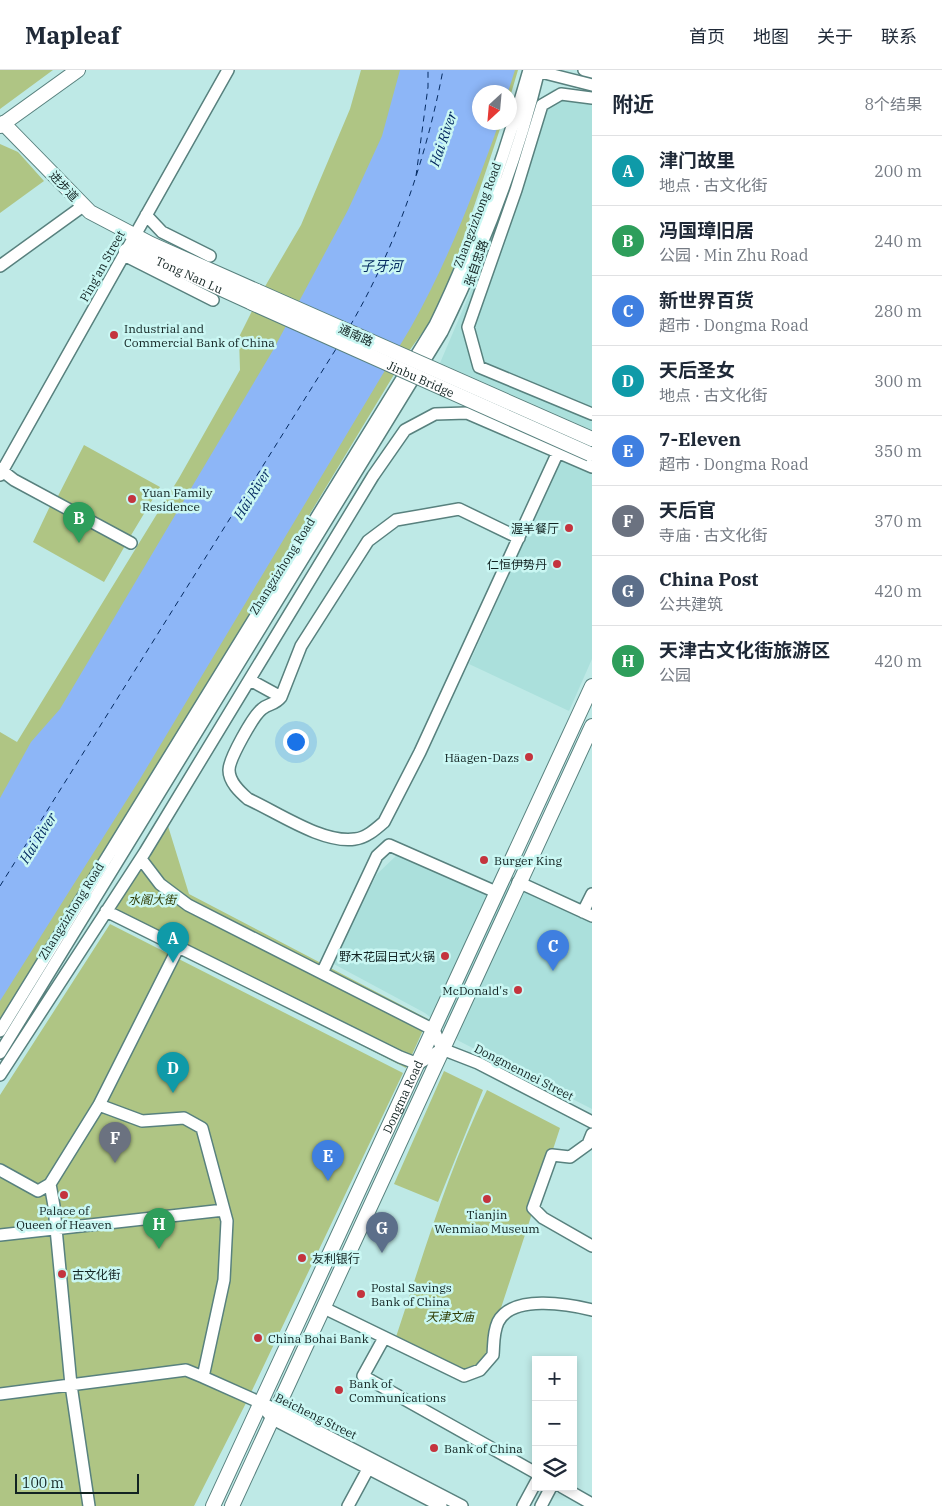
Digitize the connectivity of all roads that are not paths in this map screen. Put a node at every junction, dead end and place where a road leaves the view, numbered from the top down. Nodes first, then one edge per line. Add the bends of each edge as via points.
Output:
1 (78, 70) edge
2 (228, 70) edge
3 (535, 70) edge
4 (584, 70) edge
5 (592, 72) edge
6 (592, 85) edge
7 (592, 98) edge
8 (1, 123) edge
9 (83, 206) junction
10 (146, 215) junction
11 (134, 236) junction
12 (125, 253) junction
13 (210, 256) dead end
14 (0, 266) edge
15 (255, 297) junction
16 (213, 300) dead end
17 (592, 414) edge
18 (592, 439) edge
19 (558, 452) junction
20 (591, 459) edge
21 (1, 472) edge
22 (519, 538) junction
23 (132, 543) dead end
24 (250, 680) junction
25 (592, 686) edge
26 (281, 696) junction
27 (575, 721) junction
28 (591, 729) edge
29 (141, 859) junction
30 (518, 882) junction
31 (496, 892) junction
32 (592, 894) edge
33 (106, 911) junction
34 (588, 914) edge
35 (179, 946) junction
36 (322, 974) junction
37 (434, 1030) junction
38 (0, 1031) edge
39 (442, 1049) junction
40 (0, 1053) edge
41 (418, 1064) junction
42 (0, 1075) edge
43 (98, 1105) junction
44 (592, 1122) edge
45 (592, 1134) edge
46 (0, 1170) edge
47 (50, 1184) junction
48 (38, 1191) junction
49 (224, 1210) junction
50 (56, 1223) junction
51 (0, 1235) edge
52 (592, 1246) edge
53 (324, 1308) junction
54 (592, 1310) edge
55 (384, 1338) junction
56 (203, 1377) junction
57 (71, 1386) junction
58 (0, 1394) edge
59 (262, 1405) junction
60 (275, 1414) junction
61 (368, 1468) junction
62 (532, 1471) edge
63 (532, 1489) edge
64 (549, 1491) edge
65 (569, 1491) edge
66 (592, 1504) edge
67 (89, 1506) edge
68 (213, 1506) edge
69 (232, 1506) edge
70 (348, 1506) edge
71 (441, 1506) edge
72 (462, 1506) edge
73 (523, 1506) edge
74 (541, 1506) edge

1 - 8 main road
2 - 10 street, Ping'an Street
3 - 6 street
3 - 38 street, Zhangzizhong Road via 491,193 456,282 435,325
3 - 40 street, Zhangzizhong Road via 525,125 501,196 466,283 442,332
4 - 5 street
7 - 17 street, 张自忠路 via 560,94 542,105 468,327 479,367
8 - 9 main road, 进步道
9 - 11 main road, 进步道 via 100,219
9 - 14 street
10 - 11 street, Ping'an Street
10 - 13 street via 162,232
11 - 12 street, Ping'an Street
11 - 15 main road, Tong Nan Lu
12 - 15 main road, Tong Nan Lu via 136,250
12 - 16 street
12 - 21 street, Ping'an Street
15 - 18 main road, 通南路, bridge
15 - 20 main road, Jinbu Bridge, bridge
19 - 20 street
19 - 22 street
19 - 24 street via 467,413 435,414 405,430 373,476
21 - 23 street
22 - 26 street via 459,509 396,520 368,541 301,646
22 - 26 street via 392,811 376,830 356,839 331,838 239,792 231,779 231,763 255,717 262,709 276,704
24 - 26 street
24 - 29 street
25 - 27 main road, Dongma Road
27 - 28 street
27 - 31 main road, Dongma Road
28 - 30 main road, Dongma Road
29 - 33 street
29 - 36 street via 160,884 188,905
30 - 34 street
30 - 39 main road, Dongma Road
31 - 36 street via 389,845 377,856
31 - 37 main road, Dongma Road
32 - 34 street
33 - 35 street
33 - 42 street
35 - 41 street
35 - 43 street
36 - 37 street
37 - 39 street
37 - 41 main road, Dongma Road
39 - 41 street
39 - 44 street, Dongmennei Street via 478,1063
39 - 53 main road, Dongma Road
41 - 59 main road, Dongma Road
43 - 47 street
43 - 49 street via 142,1121 184,1118 202,1128
45 - 52 street via 588,1144 570,1157 552,1155 532,1208 543,1218
46 - 48 street
47 - 48 street
47 - 48 street via 53,1204
49 - 50 street
49 - 56 street via 224,1280
50 - 51 street
50 - 57 street
53 - 55 street
53 - 60 main road, Dongma Road
54 - 55 street via 547,1302 511,1309 498,1321 493,1335 493,1355 480,1370 464,1376
55 - 62 street via 363,1376
56 - 57 street via 186,1370
56 - 59 street
57 - 58 street
57 - 67 street
59 - 60 street, Beicheng Street
59 - 68 main road, Dongma Road
60 - 61 street, Beicheng Street
60 - 69 main road, Dongma Road
60 - 72 street, Beicheng Street
61 - 70 street
61 - 71 street, Beicheng Street
63 - 73 street
64 - 74 street
65 - 66 street

